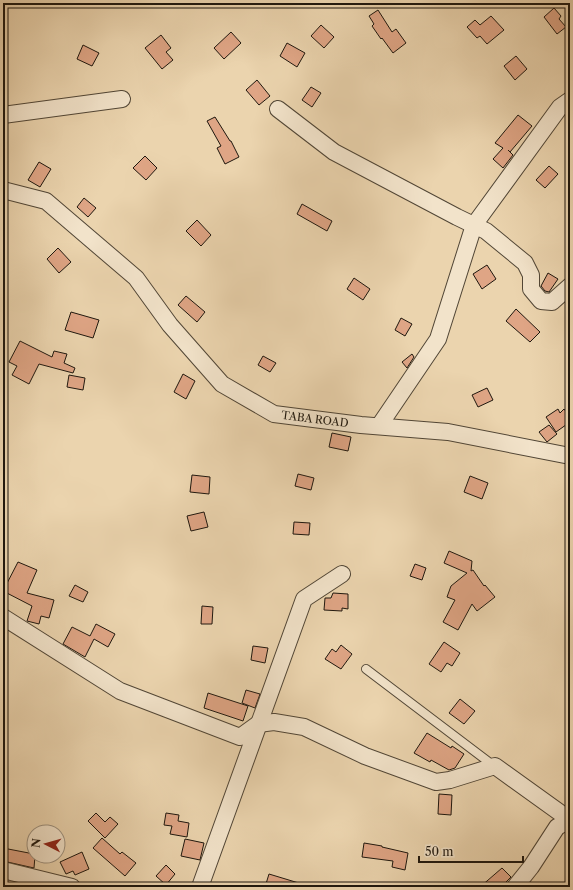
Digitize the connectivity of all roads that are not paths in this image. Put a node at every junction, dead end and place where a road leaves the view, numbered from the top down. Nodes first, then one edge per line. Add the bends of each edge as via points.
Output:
1 (122, 99) dead end
2 (570, 100) edge
3 (278, 108) dead end
4 (3, 115) edge
5 (3, 190) edge
6 (474, 226) junction
7 (570, 286) edge
8 (379, 426) junction
9 (570, 456) edge
10 (342, 574) dead end
11 (3, 617) edge
12 (366, 669) dead end
13 (258, 724) junction
14 (495, 766) junction
15 (570, 820) edge
16 (3, 870) edge
17 (72, 887) edge
18 (200, 887) edge
19 (515, 887) edge

1 - 4 street
2 - 6 street via 560,107
3 - 6 street via 334,152
5 - 8 street, TABA ROAD via 46,200 136,278 170,325 222,384 274,414
6 - 7 street via 486,231 525,263 531,275 531,289 541,301 552,302
6 - 8 street via 438,339
8 - 9 street, TABA ROAD via 448,432
10 - 13 street via 304,599
11 - 13 street via 120,691 240,737
12 - 14 lane
13 - 14 street via 274,722 304,727 365,756 436,782
13 - 18 street
14 - 15 street
15 - 19 street via 557,827
16 - 17 street

